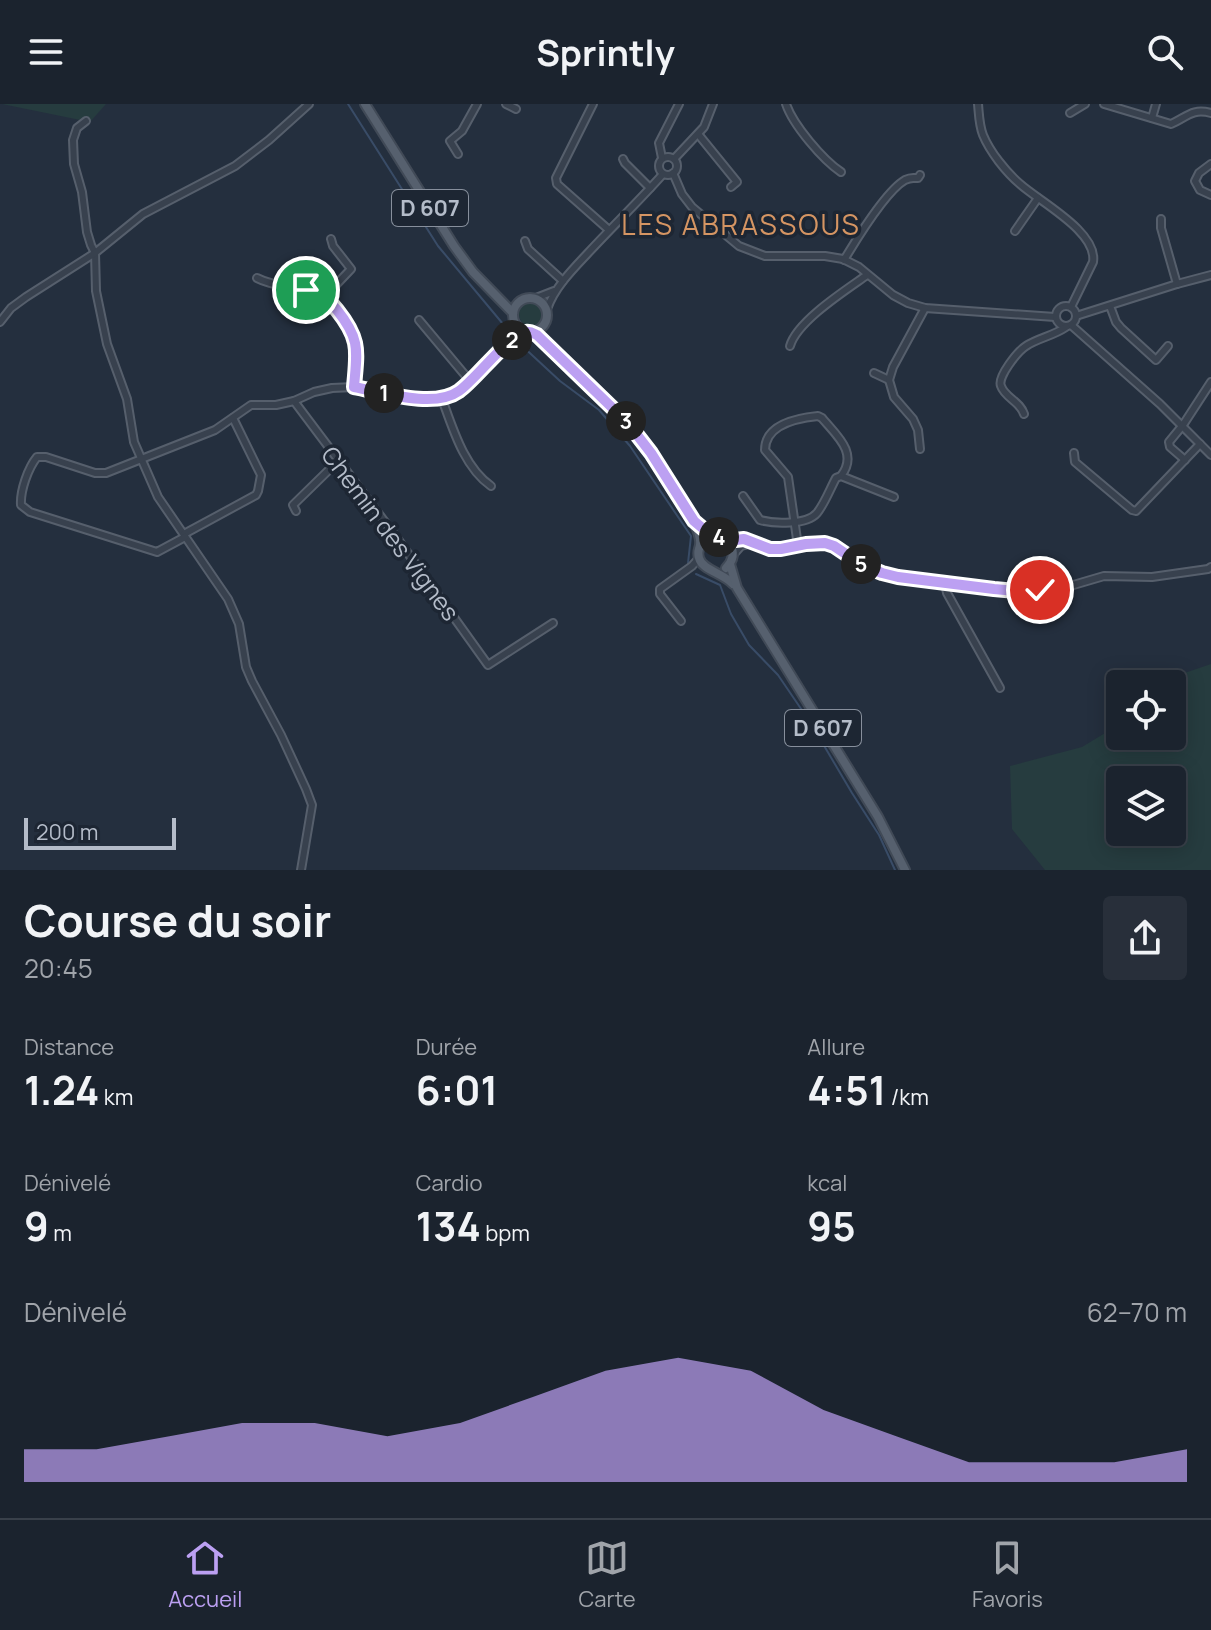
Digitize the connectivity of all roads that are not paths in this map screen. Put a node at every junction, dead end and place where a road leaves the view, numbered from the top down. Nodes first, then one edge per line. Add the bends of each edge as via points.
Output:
1 (309, 104) edge
2 (367, 104) edge
3 (477, 104) edge
4 (506, 104) edge
5 (593, 104) edge
6 (679, 104) edge
7 (713, 104) edge
8 (786, 104) edge
9 (978, 104) edge
10 (1085, 104) edge
11 (1104, 104) edge
12 (1156, 104) edge
13 (1127, 107) edge
14 (516, 109) dead end
15 (1209, 109) edge
16 (1070, 113) dead end
17 (1152, 118) junction
18 (86, 121) dead end
19 (698, 134) junction
20 (458, 154) dead end
21 (662, 158) junction
22 (623, 159) dead end
23 (674, 159) junction
24 (1211, 164) edge
25 (841, 172) dead end
26 (673, 173) junction
27 (663, 174) junction
28 (920, 175) dead end
29 (731, 187) dead end
30 (650, 188) junction
31 (1211, 195) edge
32 (1038, 198) junction
33 (1161, 219) dead end
34 (609, 230) junction
35 (1015, 231) dead end
36 (331, 239) dead end
37 (525, 241) dead end
38 (95, 253) junction
39 (844, 260) junction
40 (867, 275) junction
41 (1211, 275) edge
42 (257, 278) dead end
43 (563, 281) junction
44 (1177, 284) junction
45 (487, 286) junction
46 (557, 289) junction
47 (536, 298) junction
48 (328, 299) junction
49 (521, 301) junction
50 (1110, 306) junction
51 (1071, 307) junction
52 (925, 308) junction
53 (547, 309) junction
54 (513, 313) junction
55 (1076, 316) junction
56 (1056, 319) junction
57 (419, 320) dead end
58 (0, 322) edge
59 (515, 324) junction
60 (544, 326) junction
61 (1068, 326) junction
62 (529, 332) junction
63 (1048, 337) junction
64 (509, 343) junction
65 (790, 346) dead end
66 (1168, 346) dead end
67 (563, 360) junction
68 (874, 373) dead end
69 (889, 380) junction
70 (470, 381) junction
71 (1211, 382) edge
72 (354, 387) junction
73 (442, 399) junction
74 (294, 401) junction
75 (1024, 414) dead end
76 (233, 418) junction
77 (1183, 425) junction
78 (1200, 444) junction
79 (920, 449) dead end
80 (1074, 453) dead end
81 (1211, 455) edge
82 (141, 460) junction
83 (1185, 460) junction
84 (338, 461) junction
85 (841, 476) junction
86 (491, 486) dead end
87 (743, 496) dead end
88 (894, 497) dead end
89 (296, 511) dead end
90 (694, 521) junction
91 (794, 522) junction
92 (185, 535) junction
93 (713, 537) junction
94 (727, 541) junction
95 (753, 543) junction
96 (700, 546) junction
97 (798, 546) junction
98 (699, 558) junction
99 (731, 560) junction
100 (704, 567) junction
101 (1211, 567) edge
102 (685, 571) junction
103 (715, 571) junction
104 (945, 584) junction
105 (737, 588) junction
106 (681, 621) dead end
107 (553, 623) dead end
108 (1000, 688) dead end
109 (301, 870) edge
110 (905, 870) edge

1 - 38 street via 235,166 143,214
2 - 45 main road, D 607 via 454,246
3 - 20 street via 450,141
4 - 14 street
5 - 34 street via 556,178
6 - 21 street via 659,143
7 - 19 street
8 - 25 street via 810,141
9 - 32 street via 984,137 1003,165
10 - 16 street
11 - 13 street
12 - 17 street
13 - 17 street
15 - 17 street via 1171,124
18 - 38 street via 77,128 73,152
19 - 23 street
19 - 29 street via 737,182
21 - 23 street
21 - 27 street
22 - 30 street
23 - 26 street
24 - 31 street via 1195,181
26 - 27 street
26 - 39 street via 692,207 739,246 765,256
27 - 30 street
28 - 39 street via 902,182 886,198
30 - 34 street
32 - 35 street
32 - 51 street via 1092,247 1093,262
33 - 44 street
34 - 43 street
36 - 48 street via 351,269
37 - 43 street
38 - 58 street via 26,297
38 - 82 street via 107,344
39 - 40 street
40 - 52 street via 893,295
40 - 65 street via 792,336
41 - 44 street
42 - 48 street
43 - 46 street
44 - 50 street
45 - 49 main road, D 607
45 - 54 main road, D 607
46 - 47 street
46 - 53 street
47 - 49 main road
47 - 53 main road
48 - 72 street via 355,338
49 - 54 main road
50 - 55 street
50 - 66 street via 1121,328 1156,360
51 - 55 street
51 - 56 street via 1060,307
52 - 56 street
52 - 69 street
53 - 60 main road
54 - 59 main road
55 - 61 street
56 - 61 street
56 - 63 street
57 - 70 street
59 - 62 main road
59 - 64 street
60 - 62 main road
60 - 67 main road
61 - 63 street
61 - 77 street
62 - 64 street
62 - 67 main road
63 - 75 street via 1026,346 1000,376 999,384
64 - 70 street
67 - 90 main road via 627,422
68 - 69 street
69 - 79 street via 894,397 918,430
70 - 73 street
71 - 77 street
72 - 73 street
72 - 74 street via 314,392
73 - 86 street via 461,448
74 - 76 street via 251,405
74 - 84 street, Chemin des Vignes
76 - 82 street
76 - 92 street via 261,475 258,491
77 - 78 street
77 - 83 street via 1169,444
78 - 81 street
78 - 83 street
80 - 83 street via 1075,462 1136,511
82 - 92 street via 158,497
82 - 92 street via 101,474 37,457 21,505 157,552
84 - 89 street via 293,505
84 - 107 street, Chemin des Vignes via 488,665
85 - 88 street
85 - 91 street via 816,514
85 - 91 street via 848,452 822,418 782,423 765,441 765,450 788,477
87 - 91 street via 760,520
90 - 93 main road
90 - 96 main road
91 - 97 street
92 - 109 street via 228,599 239,624 246,667 312,805
93 - 94 main road
93 - 96 main road
94 - 95 street
94 - 99 main road
95 - 97 street via 770,549
95 - 99 street via 741,546
96 - 98 main road
97 - 104 street via 825,543 882,573
98 - 100 main road
98 - 102 street
99 - 103 main road
99 - 105 main road, D 607
100 - 102 street
100 - 103 main road
101 - 104 street via 1152,577 1104,576 1042,590
102 - 106 street via 660,589
103 - 105 main road, D 607
104 - 108 street
105 - 110 main road, D 607

